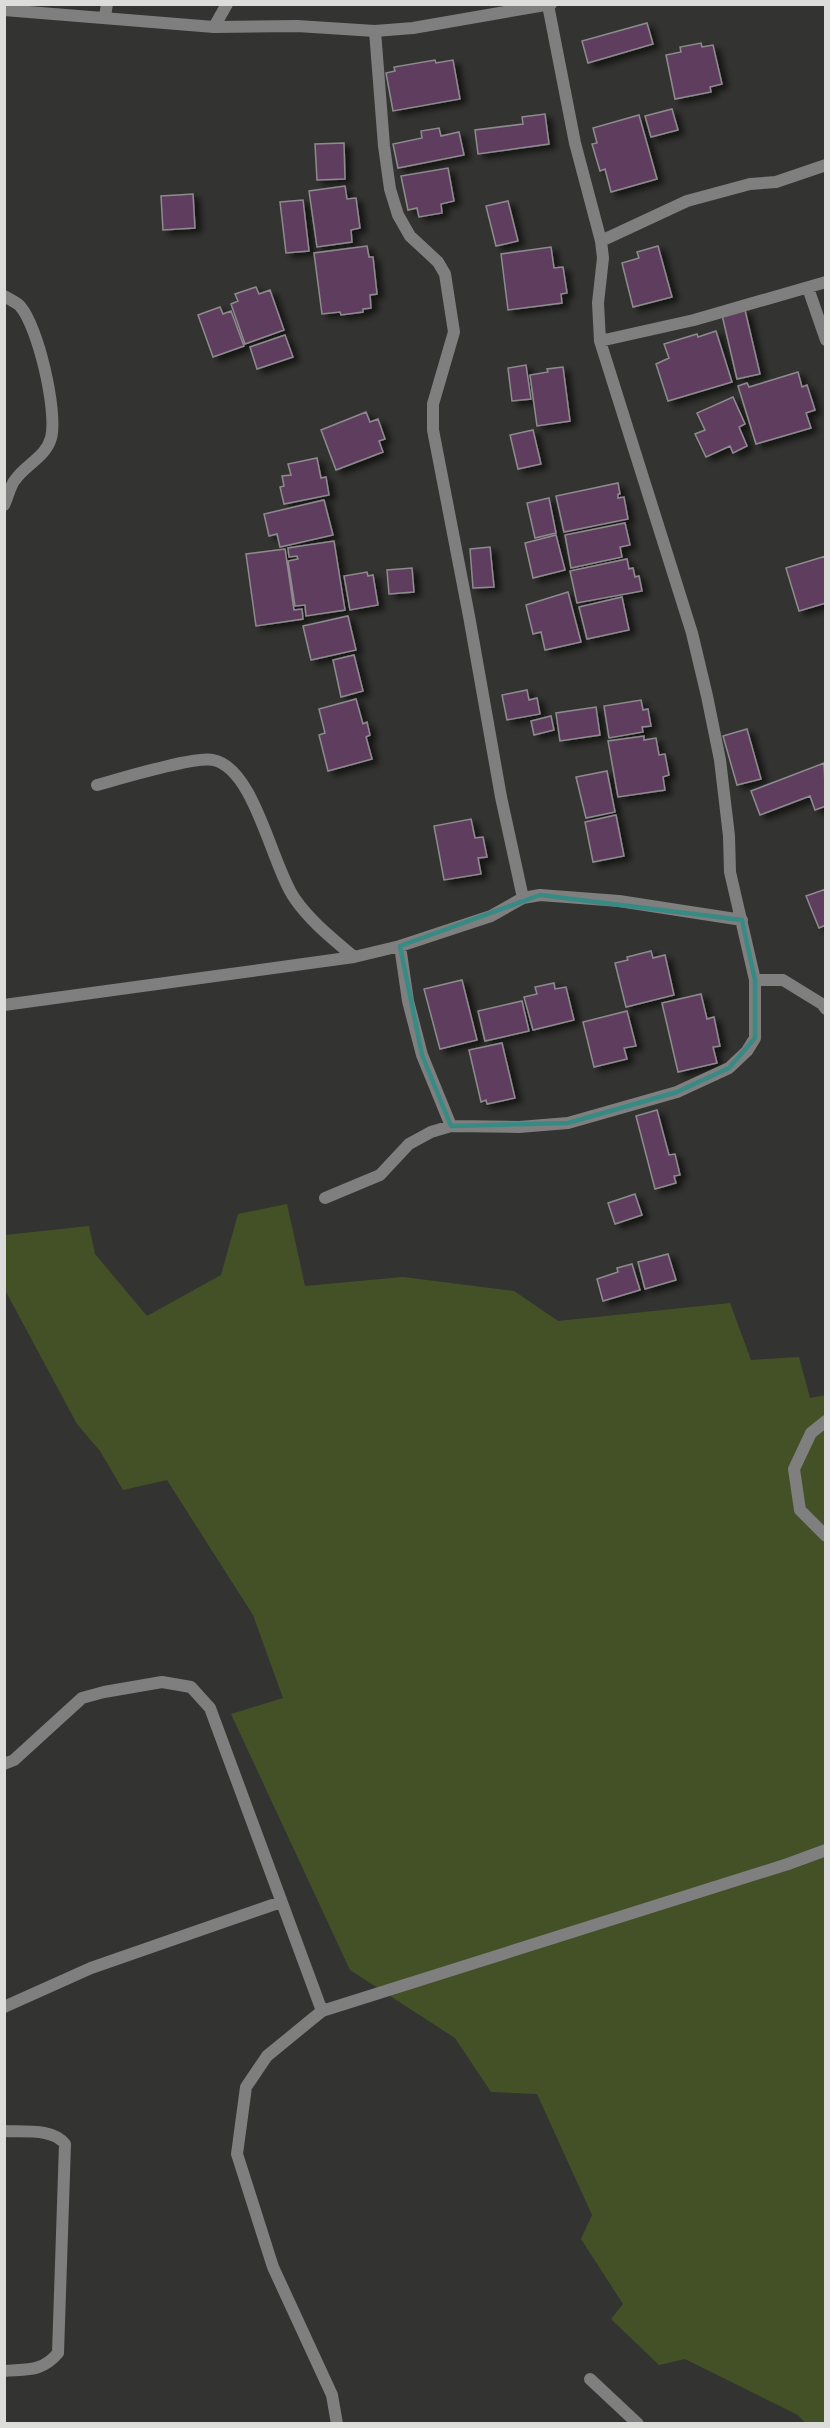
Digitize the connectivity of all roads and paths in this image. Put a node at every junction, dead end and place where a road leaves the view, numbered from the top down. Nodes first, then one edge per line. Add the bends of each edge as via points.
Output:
1 (227, 4) edge
2 (549, 5) edge
3 (4, 10) edge
4 (106, 10) edge
5 (214, 27) junction
6 (375, 31) junction
7 (825, 165) edge
8 (601, 241) junction
9 (825, 282) edge
10 (808, 288) junction
11 (4, 296) edge
12 (825, 340) edge
13 (600, 341) junction
14 (4, 505) edge
15 (97, 785) dead end
16 (522, 898) junction
17 (742, 920) junction
18 (400, 945) junction
19 (354, 957) junction
20 (755, 980) junction
21 (4, 1005) edge
22 (825, 1009) edge
23 (451, 1126) junction
24 (325, 1198) dead end
25 (825, 1421) edge
26 (825, 1536) edge
27 (4, 1764) edge
28 (825, 1850) edge
29 (281, 1902) junction
30 (4, 2007) edge
31 (322, 2011) junction
32 (4, 2131) edge
33 (4, 2371) edge
34 (590, 2379) dead end
35 (337, 2424) edge
36 (638, 2424) edge

1 - 5 street
2 - 6 street
2 - 8 street via 575,143
3 - 4 street
4 - 5 street
5 - 6 street via 297,26
6 - 16 street via 390,189 410,236 445,274 454,332 433,404 433,430
7 - 8 street via 776,182 750,184 687,201
8 - 13 street
9 - 10 street
10 - 12 street
10 - 13 street via 684,323
11 - 14 street via 20,305 28,319 51,395 52,420 51,439 42,454 14,481
13 - 17 street via 692,633 720,760 730,872
15 - 19 street via 188,762 213,759 230,767 246,788 293,897 315,923
16 - 17 street via 540,895 619,902
16 - 18 street via 491,916
17 - 20 street
18 - 19 street
18 - 23 street via 408,1001 422,1055
19 - 21 street
20 - 22 street via 783,980
20 - 23 street via 755,1038 747,1052 729,1068 677,1092 568,1123
23 - 24 street via 409,1144 380,1175
25 - 26 street via 811,1433 794,1468 800,1510
27 - 29 street via 14,1760 82,1698 162,1682 191,1687 210,1708
28 - 31 street
29 - 30 street via 91,1968
29 - 31 street
31 - 35 street via 267,2056 246,2087 237,2154 273,2267 333,2396
32 - 33 street via 59,2136 65,2144 57,2353 48,2364
34 - 36 street

